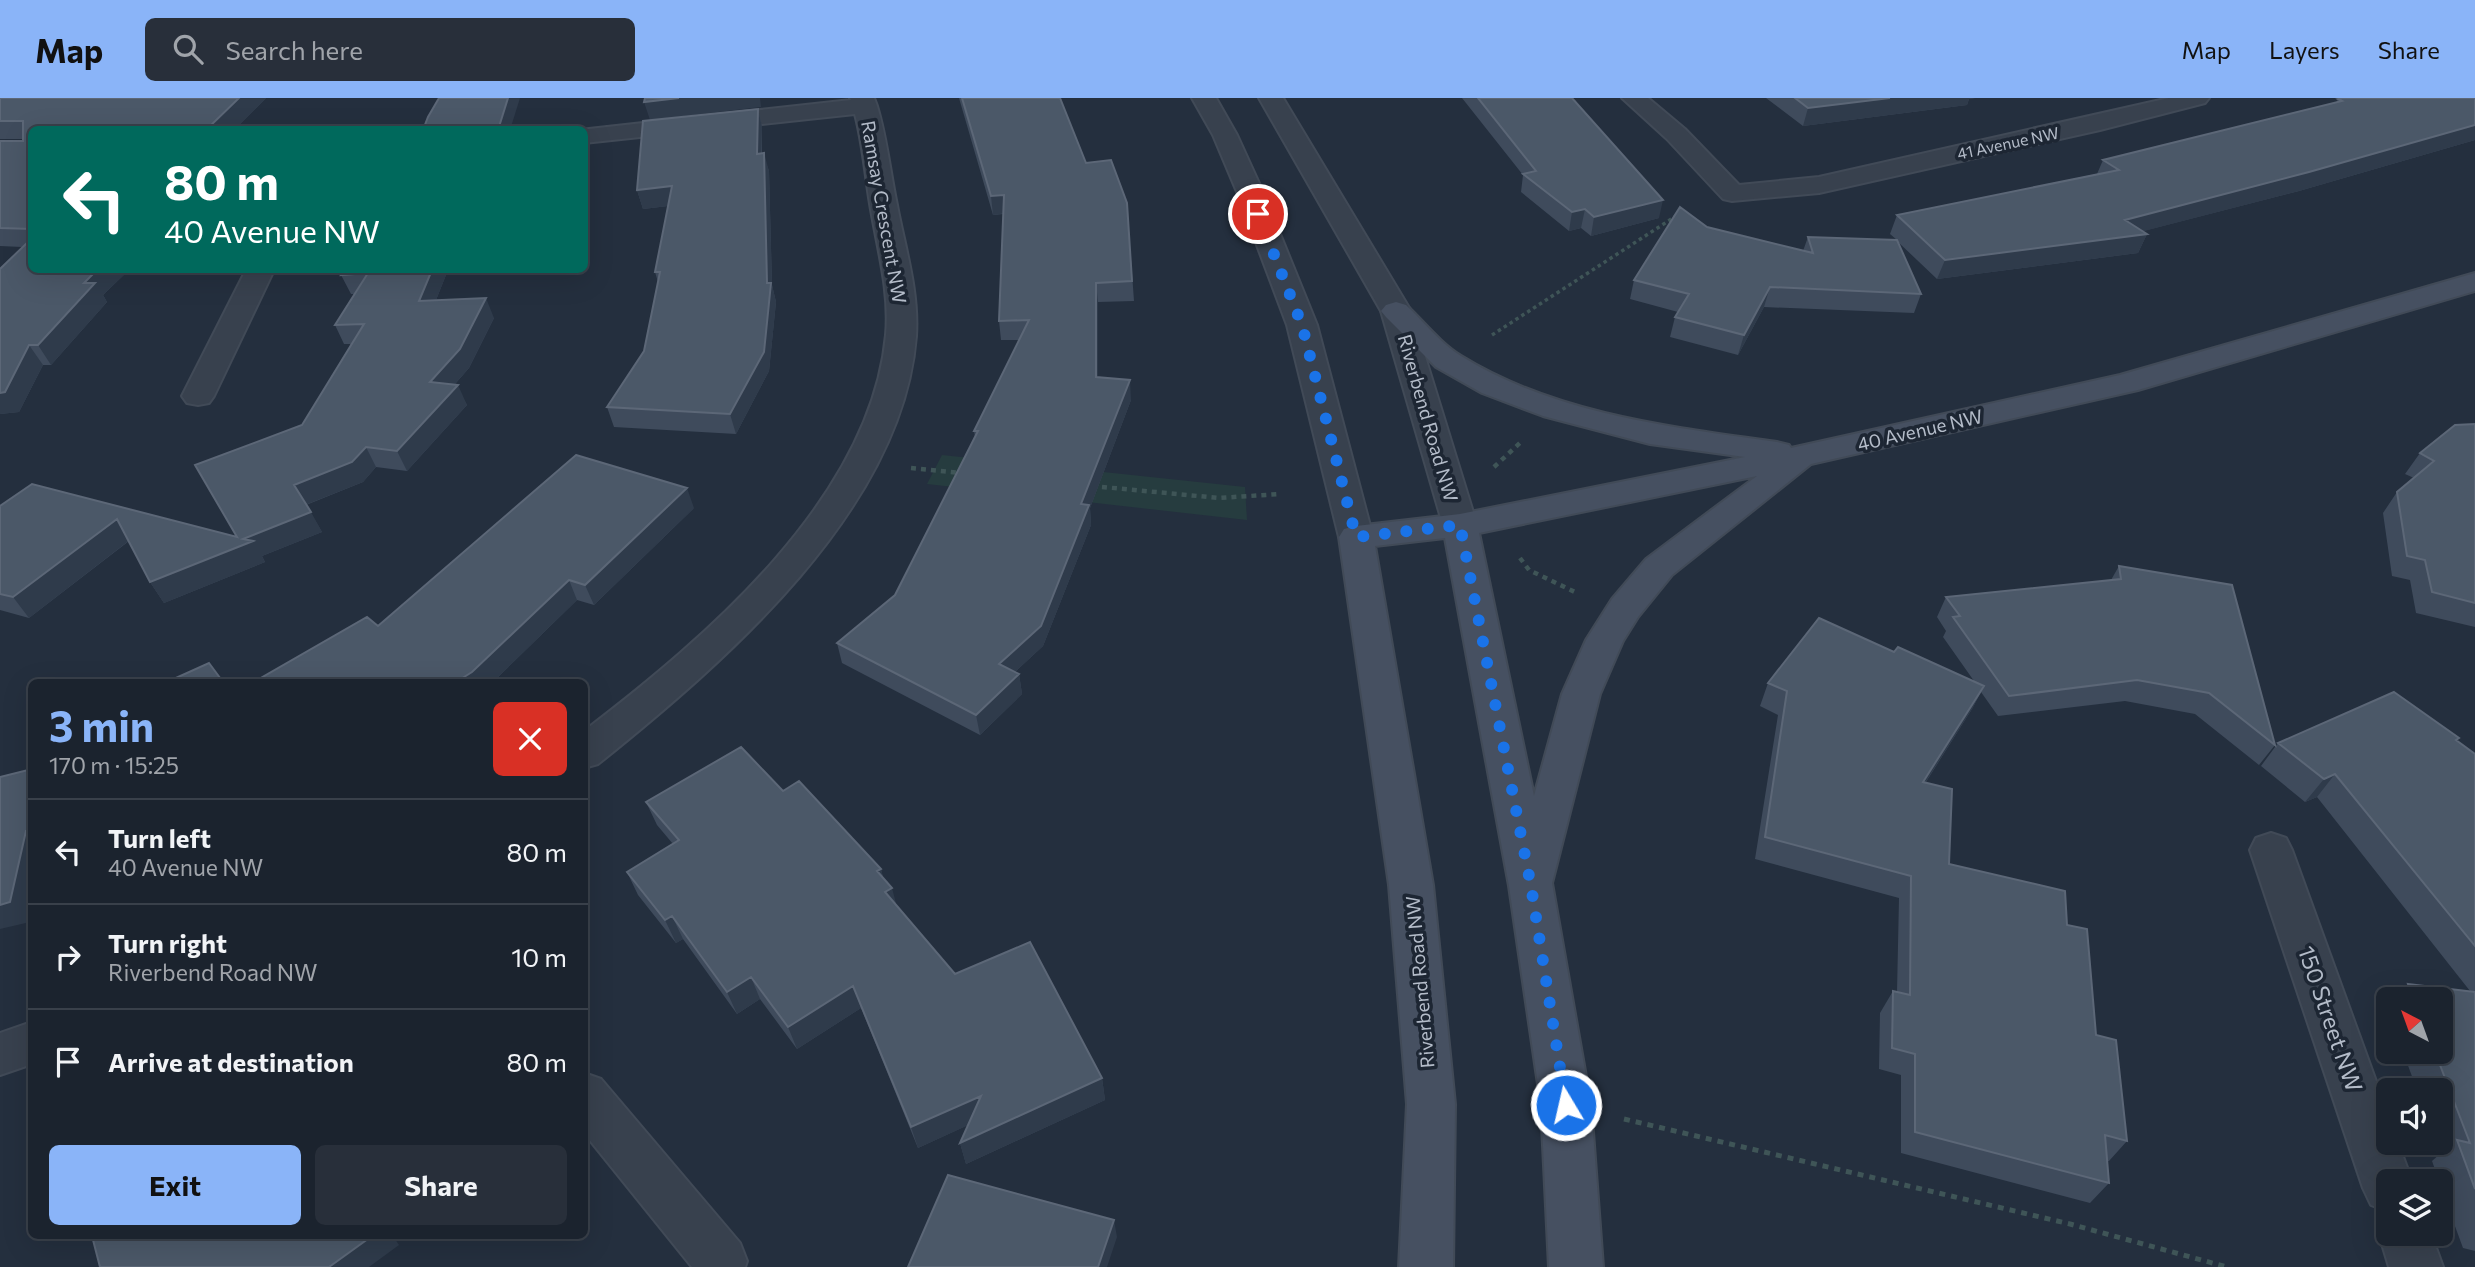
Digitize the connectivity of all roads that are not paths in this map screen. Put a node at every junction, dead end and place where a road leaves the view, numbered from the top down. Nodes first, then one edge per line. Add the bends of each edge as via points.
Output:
1 (1204, 98) edge
2 (1271, 98) edge
3 (1634, 98) edge
4 (2197, 98) edge
5 (864, 102) edge
6 (588, 136) edge
7 (259, 273) edge
8 (2475, 282) edge
9 (1396, 311) junction
10 (198, 396) dead end
11 (1803, 456) junction
12 (1460, 525) junction
13 (1356, 537) junction
14 (588, 750) edge
15 (2271, 850) dead end
16 (1531, 886) junction
17 (28, 1044) edge
18 (0, 1054) edge
19 (588, 1100) edge
20 (2382, 1169) edge
21 (2409, 1246) edge
22 (721, 1261) dead end
23 (1426, 1267) edge
24 (1576, 1267) edge
25 (2416, 1267) edge

1 - 13 street, Riverbend Road NW via 1245,180 1302,325
2 - 9 street, Riverbend Road NW
3 - 4 street, 41 Avenue NW via 1732,193 1819,185 2100,124
5 - 6 street
5 - 14 street, Ramsay Crescent NW via 902,304 901,339 881,416 834,506 754,606 702,658
7 - 10 street
8 - 11 main road, 40 Avenue NW via 2127,383
9 - 11 main road via 1447,361 1493,386 1554,409 1650,434
9 - 12 street, Riverbend Road NW
11 - 12 main road, 40 Avenue NW
11 - 16 main road via 1659,568 1625,608 1581,694
12 - 13 main road, 40 Avenue NW
12 - 16 main road, Riverbend Road NW
13 - 23 main road, Riverbend Road NW via 1411,885 1431,1104
15 - 20 street, 150 Street NW
16 - 24 main road, Riverbend Road NW via 1566,1105
17 - 18 street
19 - 22 street
21 - 25 street

